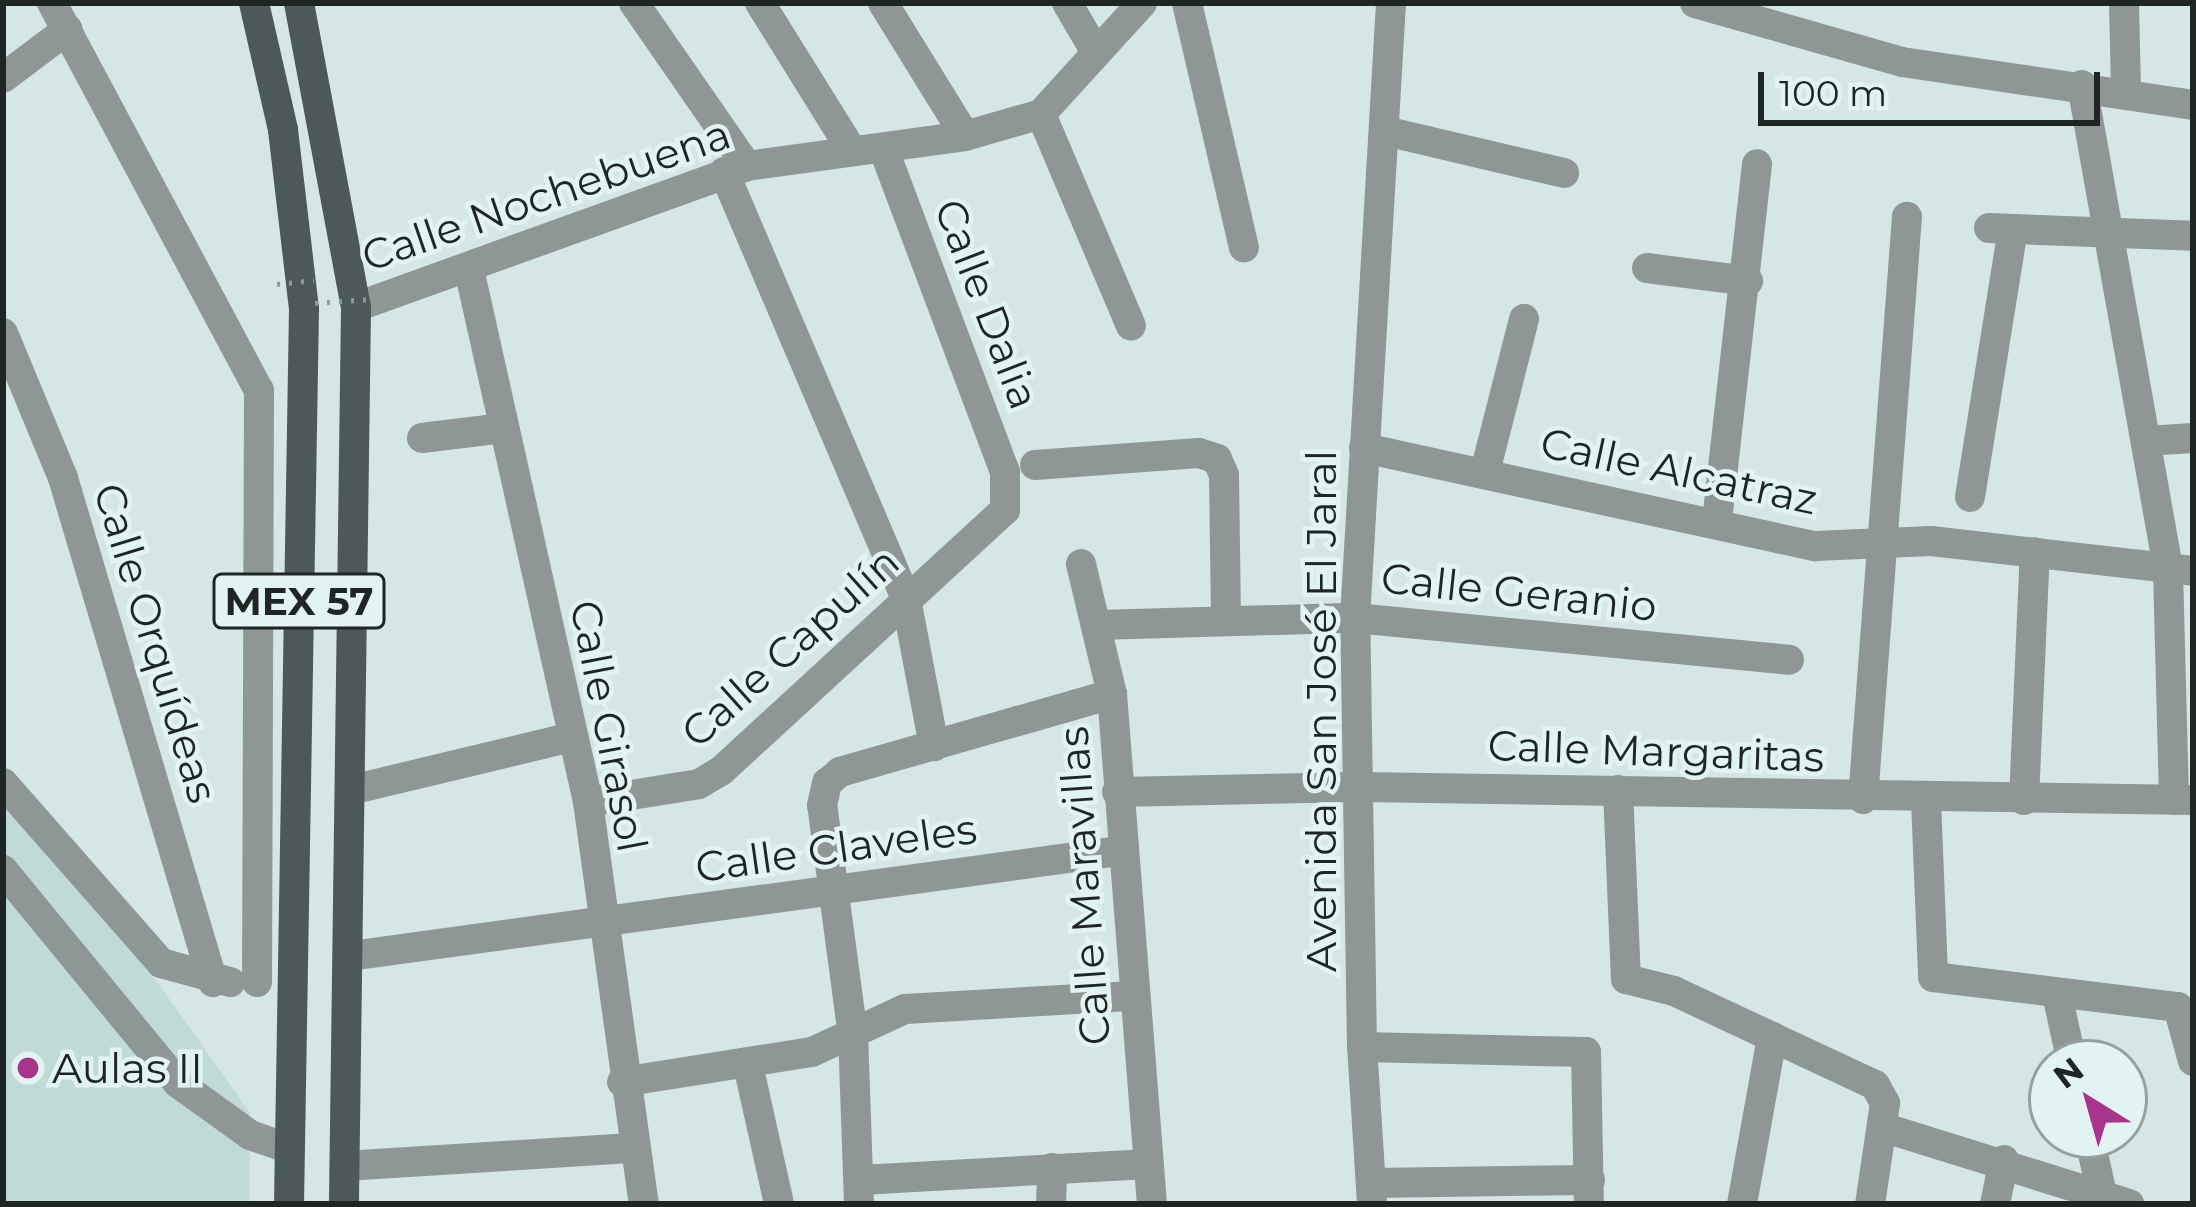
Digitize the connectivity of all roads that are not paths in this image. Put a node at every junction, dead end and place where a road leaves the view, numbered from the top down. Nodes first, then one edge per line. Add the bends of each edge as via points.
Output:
1 (254, 3) edge
2 (298, 3) edge
3 (634, 3) edge
4 (760, 3) edge
5 (883, 3) edge
6 (1067, 3) edge
7 (1142, 3) edge
8 (1187, 3) edge
9 (1391, 3) edge
10 (1695, 3) edge
11 (2124, 3) edge
12 (60, 16) edge
13 (1094, 49) junction
14 (3, 78) edge
15 (2083, 85) junction
16 (2126, 91) junction
17 (2193, 105) edge
18 (1042, 114) junction
19 (1385, 131) junction
20 (964, 136) junction
21 (868, 149) junction
22 (1757, 164) dead end
23 (736, 169) junction
24 (1564, 173) dead end
25 (1907, 217) dead end
26 (2110, 234) junction
27 (2193, 236) edge
28 (1244, 247) dead end
29 (470, 268) junction
30 (1647, 268) dead end
31 (1748, 281) junction
32 (363, 303) junction
33 (1524, 319) dead end
34 (1131, 326) dead end
35 (3, 333) edge
36 (303, 384) junction
37 (259, 390) junction
38 (503, 428) junction
39 (422, 438) dead end
40 (2193, 438) edge
41 (2146, 441) junction
42 (1364, 448) junction
43 (1035, 465) dead end
44 (1485, 472) junction
45 (1009, 490) joint
46 (1970, 497) dead end
47 (1717, 521) junction
48 (1880, 543) junction
49 (2036, 552) junction
50 (1081, 564) dead end
51 (2181, 570) edge
52 (906, 599) junction
53 (1355, 618) junction
54 (1226, 620) junction
55 (1097, 625) junction
56 (1789, 660) dead end
57 (1112, 694) junction
58 (572, 737) junction
59 (934, 746) junction
60 (3, 783) edge
61 (1360, 787) junction
62 (351, 790) junction
63 (1618, 790) junction
64 (1117, 792) junction
65 (1863, 799) junction
66 (1926, 800) junction
67 (2024, 800) junction
68 (2183, 800) edge
69 (588, 802) junction
70 (1120, 851) junction
71 (3, 870) edge
72 (349, 890) junction
73 (832, 891) junction
74 (294, 893) junction
75 (600, 923) junction
76 (350, 956) junction
77 (213, 982) junction
78 (257, 982) junction
79 (289, 983) junction
80 (2057, 994) junction
81 (1133, 996) junction
82 (853, 1036) junction
83 (1772, 1037) junction
84 (2067, 1039) edge
85 (1362, 1047) junction
86 (2193, 1061) edge
87 (748, 1065) junction
88 (622, 1082) junction
89 (1882, 1127) junction
90 (635, 1148) junction
91 (290, 1149) junction
92 (2099, 1159) edge
93 (2004, 1160) junction
94 (1148, 1164) junction
95 (345, 1166) junction
96 (1052, 1168) junction
97 (860, 1192) edge
98 (1590, 1192) edge
99 (1372, 1193) edge
100 (2115, 1197) edge
101 (289, 1204) edge
102 (344, 1204) edge
103 (644, 1204) edge
104 (779, 1204) edge
105 (1051, 1204) edge
106 (1152, 1204) edge
107 (1742, 1204) edge
108 (1870, 1204) edge
109 (1995, 1204) edge

1 - 36 main road, MEX 57 via 283,130 304,309
2 - 32 main road, MEX 57
3 - 23 street
4 - 21 street, Calle Dalia
5 - 20 street
6 - 13 street
7 - 13 street
8 - 28 street
9 - 19 street, Avenida San José El Jaral
10 - 15 street via 1902,62
11 - 16 street
12 - 14 street
12 - 37 street
13 - 18 street
15 - 16 street
15 - 26 street
16 - 17 street
18 - 20 street, Calle Nochebuena
18 - 34 street
19 - 24 street
19 - 42 street, Avenida San José El Jaral
20 - 21 street, Calle Nochebuena
21 - 23 street, Calle Nochebuena
21 - 45 street, Calle Dalia
22 - 31 street
23 - 29 street, Calle Nochebuena
23 - 52 street
25 - 48 street
26 - 27 street
26 - 41 street
26 - 46 street via 2001,229
29 - 32 street, Calle Nochebuena
29 - 38 street, Calle Girasol
30 - 31 street
31 - 47 street
32 - 62 main road, MEX 57
33 - 44 street
35 - 77 street, Calle Orquídeas via 63,478
36 - 37 street
36 - 74 main road, MEX 57
37 - 78 street
38 - 39 street
38 - 58 street, Calle Girasol
40 - 41 street
41 - 51 street
42 - 44 street, Calle Alcatraz
42 - 53 street, Avenida San José El Jaral
43 - 54 street via 1199,453 1217,459 1224,476
44 - 47 street, Calle Alcatraz
45 - 52 street, Calle Capulín via 1005,510
47 - 48 street, Calle Alcatraz via 1815,546
48 - 49 street, Calle Alcatraz
48 - 65 street
49 - 51 street, Calle Alcatraz
49 - 67 street
50 - 55 street, Calle Maravillas
51 - 68 street
52 - 59 street
52 - 69 street, Calle Capulín via 721,771 699,784
53 - 54 street, Calle Geranio
53 - 56 street, Calle Geranio
53 - 61 street, Avenida San José El Jaral
54 - 55 street, Calle Geranio
55 - 57 street, Calle Maravillas
57 - 59 street
57 - 64 street, Calle Maravillas
58 - 62 street
58 - 69 street, Calle Girasol
59 - 73 street via 827,783
60 - 77 street via 161,963
61 - 63 street, Calle Margaritas
61 - 64 street, Calle Margaritas
61 - 85 street, Avenida San José El Jaral
62 - 72 main road, MEX 57
63 - 65 street, Calle Margaritas
63 - 83 street via 1626,979 1674,991
64 - 70 street, Calle Maravillas
65 - 66 street, Calle Margaritas
66 - 67 street, Calle Margaritas
66 - 80 street via 1933,977
67 - 68 street, Calle Margaritas
69 - 75 street, Calle Girasol
70 - 73 street, Calle Claveles
70 - 81 street, Calle Maravillas
71 - 91 street via 178,1083 250,1135
72 - 74 main road
72 - 76 main road, MEX 57
73 - 75 street, Calle Claveles
73 - 82 street
74 - 79 main road, MEX 57
75 - 76 street, Calle Claveles
75 - 88 street, Calle Girasol
76 - 95 main road, MEX 57
77 - 78 street
78 - 79 street
79 - 91 main road, MEX 57
80 - 84 street
80 - 86 street via 2179,1007
81 - 82 street via 904,1009
81 - 94 street, Calle Maravillas
82 - 87 street
82 - 97 street
83 - 89 street via 1883,1094
83 - 107 street
85 - 98 street via 1586,1052
85 - 99 street, Avenida San José El Jaral
87 - 88 street
87 - 104 street
88 - 90 street, Calle Girasol
89 - 93 street
89 - 108 street
90 - 95 street
90 - 103 street, Calle Girasol
91 - 101 main road, MEX 57
92 - 100 street
93 - 100 street
93 - 109 street
94 - 96 street
94 - 106 street, Calle Maravillas
95 - 102 main road, MEX 57
96 - 97 street
96 - 105 street
98 - 99 street

